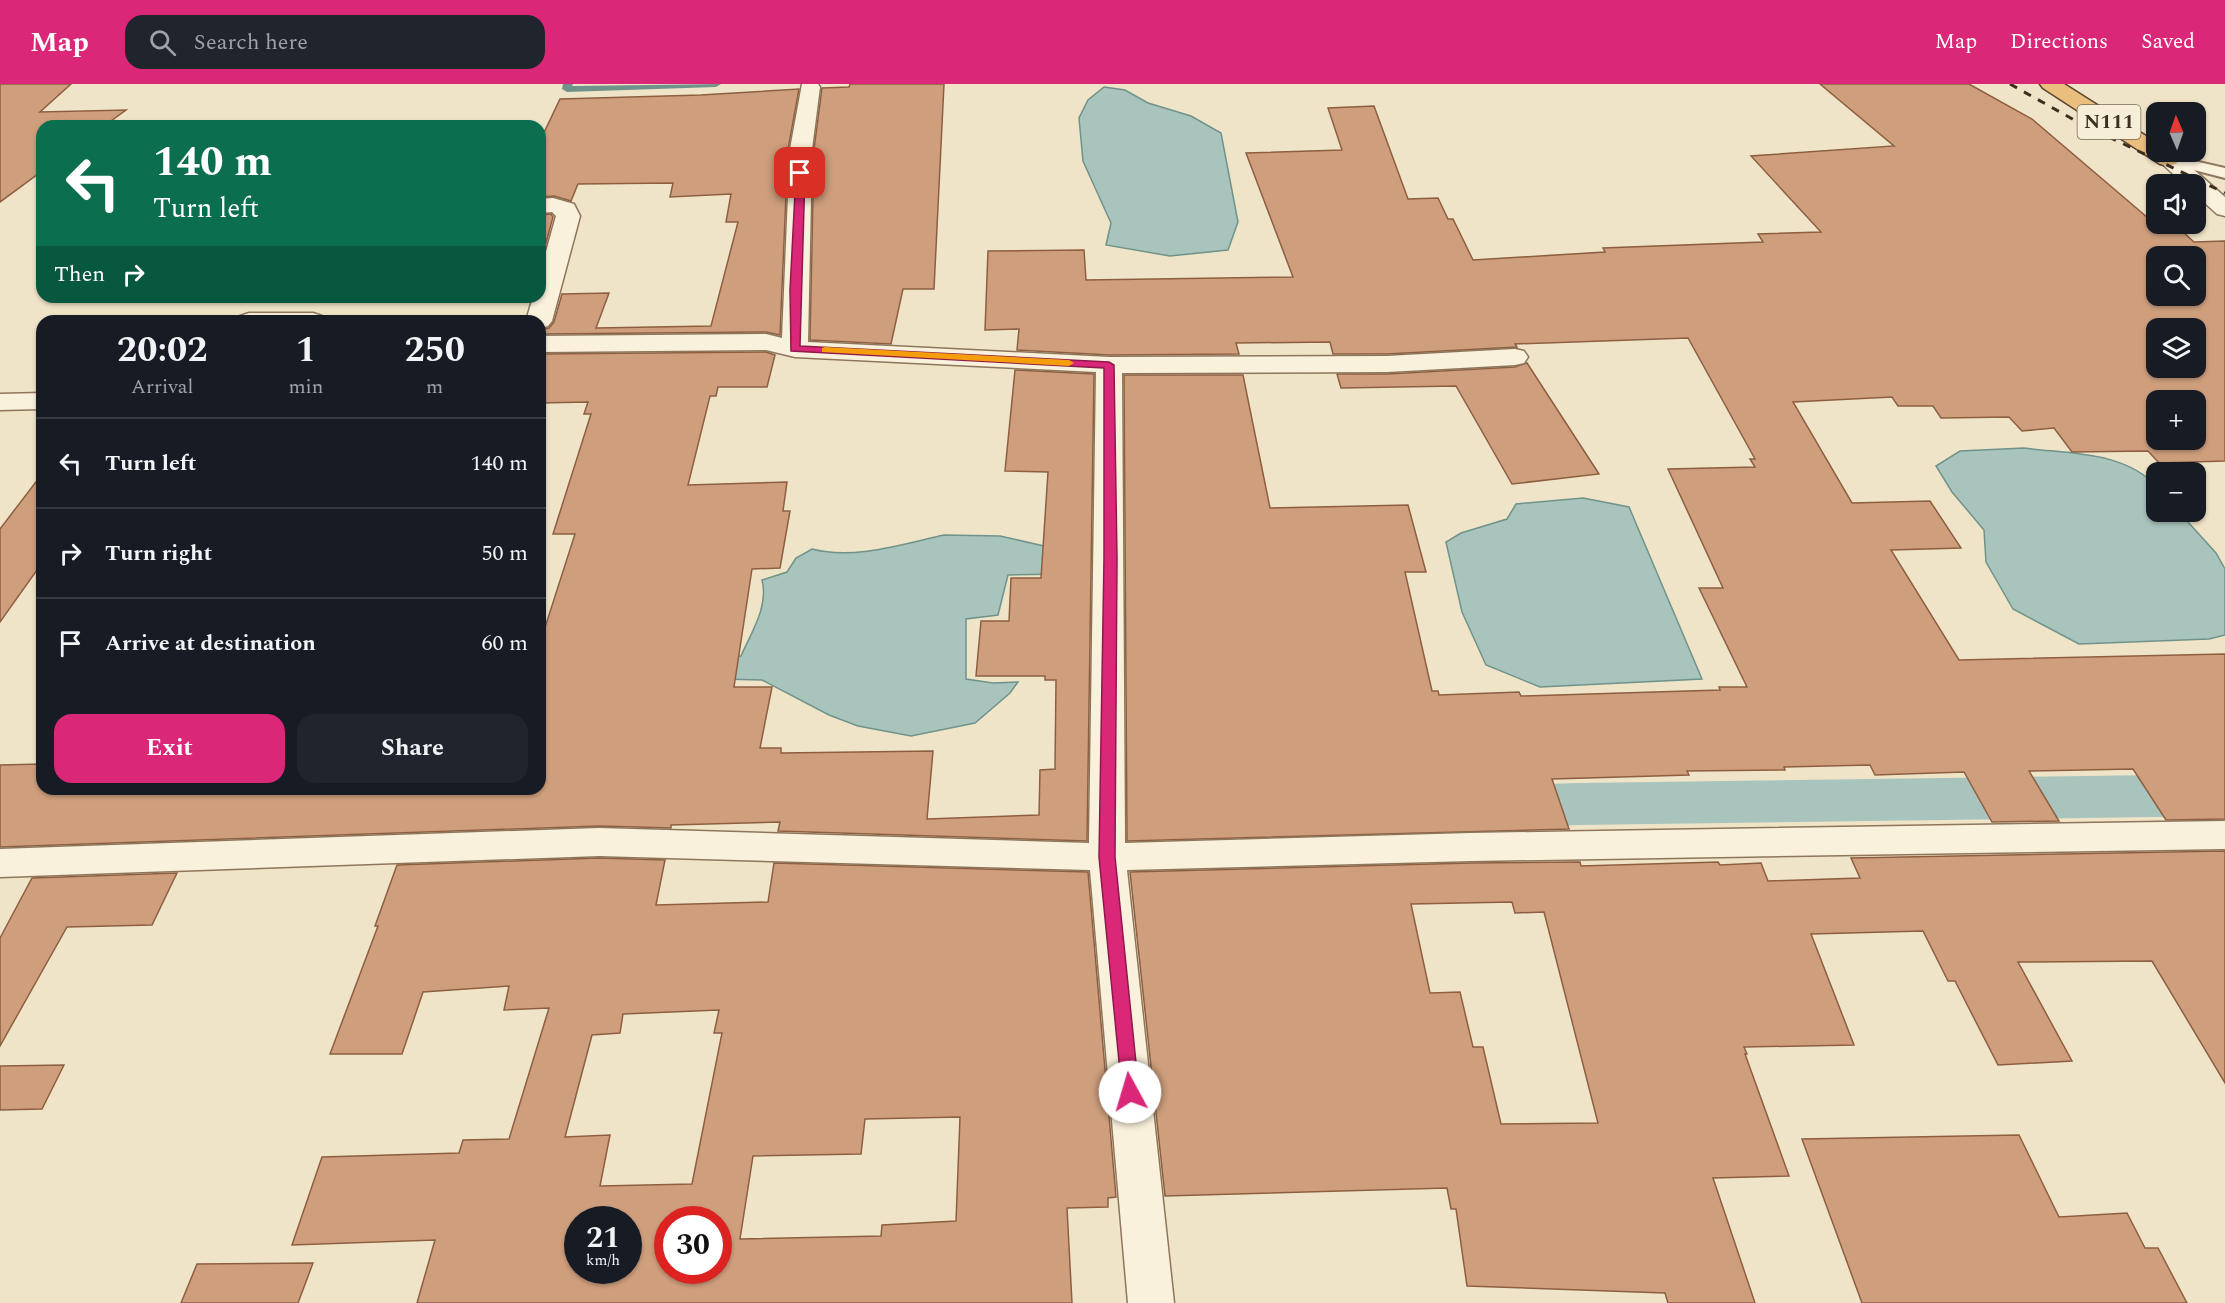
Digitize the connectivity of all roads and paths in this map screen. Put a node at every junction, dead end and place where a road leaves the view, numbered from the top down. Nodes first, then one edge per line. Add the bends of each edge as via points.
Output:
1 (2050, 84) edge
2 (810, 87) dead end
3 (2146, 145) edge
4 (2171, 162) edge
5 (2180, 162) edge
6 (2225, 173) edge
7 (546, 206) edge
8 (2225, 209) edge
9 (546, 296) edge
10 (546, 344) edge
11 (795, 349) junction
12 (1515, 357) dead end
13 (1109, 365) junction
14 (36, 401) edge
15 (0, 402) edge
16 (2225, 835) edge
17 (1107, 857) junction
18 (0, 863) edge
19 (1151, 1303) edge

1 - 3 highway, N111
2 - 11 street via 801,149
4 - 8 street
5 - 6 lane
7 - 9 street via 566,209 568,216
10 - 11 street via 766,342
11 - 13 street
12 - 13 street via 1387,364
13 - 17 street
14 - 15 street
16 - 17 street
17 - 18 street via 599,842
17 - 19 street

